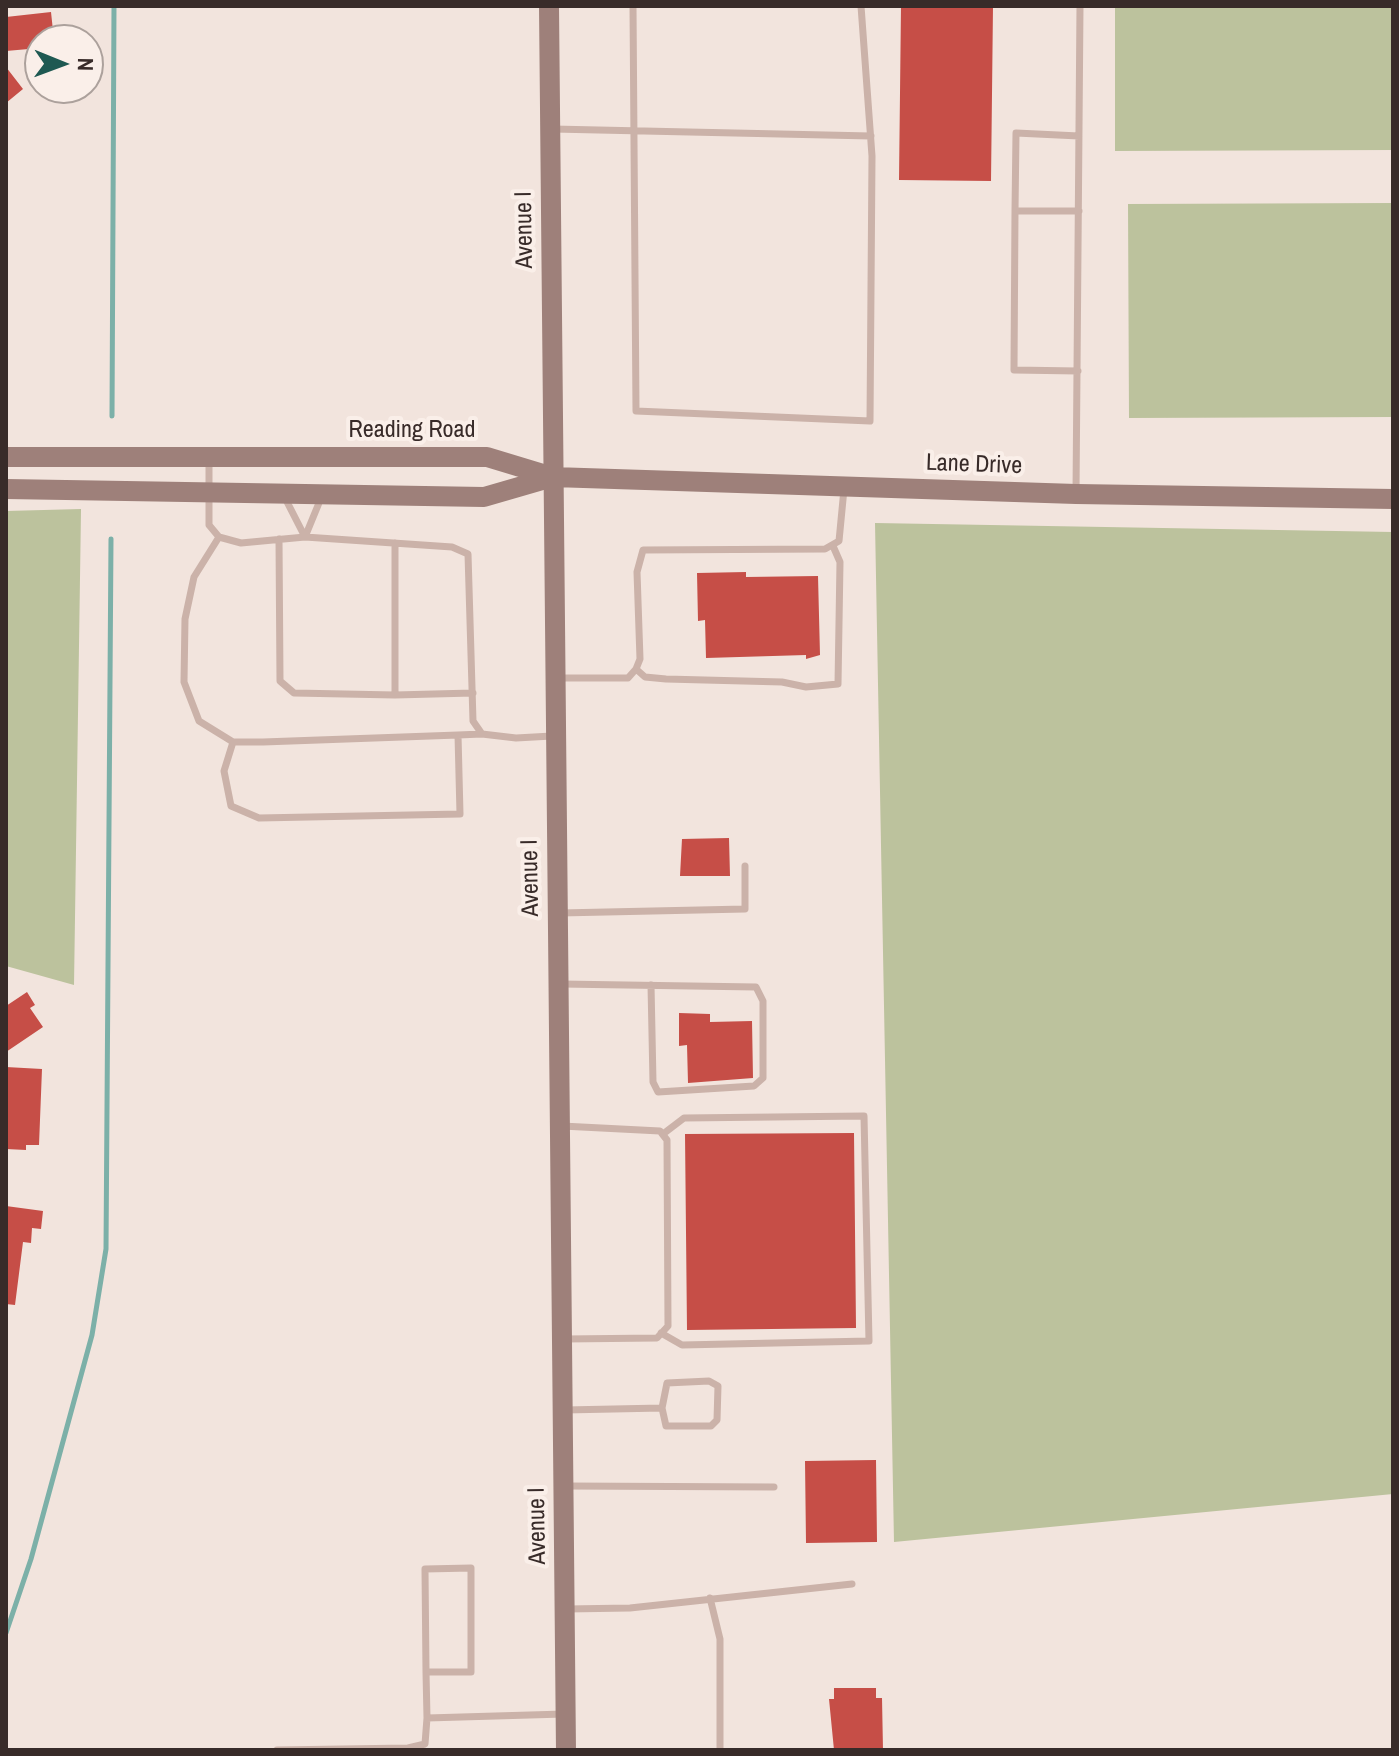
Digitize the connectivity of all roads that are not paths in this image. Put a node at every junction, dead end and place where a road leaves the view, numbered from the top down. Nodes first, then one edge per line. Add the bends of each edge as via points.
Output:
1 (549, 6) edge
2 (633, 6) edge
3 (861, 6) edge
4 (1080, 6) edge
5 (550, 129) junction
6 (633, 130) junction
7 (871, 136) junction
8 (1079, 136) junction
9 (1015, 211) junction
10 (1079, 211) junction
11 (1078, 371) junction
12 (6, 457) edge
13 (209, 457) junction
14 (553, 477) junction
15 (844, 487) junction
16 (6, 489) edge
17 (209, 490) junction
18 (282, 492) junction
19 (323, 493) junction
20 (1076, 494) junction
21 (1393, 499) edge
22 (219, 537) junction
23 (305, 537) junction
24 (279, 539) junction
25 (395, 543) junction
26 (833, 546) junction
27 (636, 669) junction
28 (555, 678) junction
29 (473, 693) junction
30 (395, 695) junction
31 (482, 734) junction
32 (458, 735) junction
33 (556, 736) junction
34 (233, 742) junction
35 (745, 866) dead end
36 (558, 913) junction
37 (558, 984) junction
38 (651, 985) junction
39 (560, 1126) junction
40 (663, 1134) junction
41 (661, 1333) junction
42 (562, 1339) junction
43 (662, 1408) junction
44 (563, 1410) junction
45 (563, 1486) junction
46 (774, 1487) dead end
47 (852, 1584) dead end
48 (710, 1598) junction
49 (565, 1609) junction
50 (426, 1672) junction
51 (566, 1714) junction
52 (427, 1718) junction
53 (425, 1747) edge
54 (277, 1750) edge
55 (385, 1750) edge
56 (566, 1750) edge
57 (720, 1750) edge

1 - 5 main road, Avenue I
2 - 6 lane
3 - 7 lane
4 - 8 lane
5 - 6 lane
5 - 14 main road, Avenue I
6 - 7 lane
6 - 7 lane via 636,411 870,421
8 - 9 lane via 1016,133
8 - 10 lane
9 - 10 lane
9 - 11 lane via 1014,370
10 - 11 lane
11 - 20 lane
12 - 13 main road, Reading Road
13 - 14 main road, Reading Road via 487,457
13 - 17 lane
14 - 15 main road, Lane Drive
14 - 19 main road via 484,497
14 - 28 main road, Avenue I
15 - 20 main road, Lane Drive
15 - 26 lane via 842,530
16 - 17 main road
17 - 18 main road
17 - 22 lane via 209,525
18 - 19 main road
18 - 23 lane
19 - 23 lane
20 - 21 main road, Lane Drive
22 - 24 lane via 241,543
22 - 34 lane via 194,577 185,619 184,682 199,721
23 - 24 lane
23 - 25 lane
24 - 30 lane via 280,681 294,693
25 - 29 lane via 452,547 468,554
25 - 30 lane
26 - 27 lane via 643,550 637,572
26 - 27 lane via 840,562 838,684 666,679 645,677
27 - 28 lane via 628,678
28 - 33 main road, Avenue I
29 - 30 lane
29 - 31 lane via 473,721
31 - 32 lane
31 - 33 lane
32 - 34 lane
32 - 34 lane via 460,814 259,818 231,806 224,771
33 - 36 main road, Avenue I
35 - 36 lane via 745,909
36 - 37 main road, Avenue I
37 - 38 lane
37 - 39 main road, Avenue I
38 - 38 lane via 756,987 763,1001 763,1078 754,1086 658,1092 653,1082
39 - 40 lane
39 - 42 main road, Avenue I
40 - 41 lane via 668,1326
40 - 41 lane via 684,1118 864,1116 869,1341 682,1345
41 - 42 lane via 657,1338
42 - 44 main road, Avenue I
43 - 43 lane via 667,1383 709,1381 718,1386 717,1420 711,1426 666,1426
43 - 44 lane
44 - 45 main road, Avenue I
45 - 46 lane
45 - 49 main road, Avenue I
47 - 48 lane
48 - 49 lane
48 - 57 lane via 720,1639
49 - 51 main road, Avenue I
50 - 50 lane via 425,1569 471,1568 471,1672
50 - 52 lane
51 - 52 lane
51 - 56 main road, Avenue I
52 - 53 lane
53 - 55 lane
54 - 55 lane

